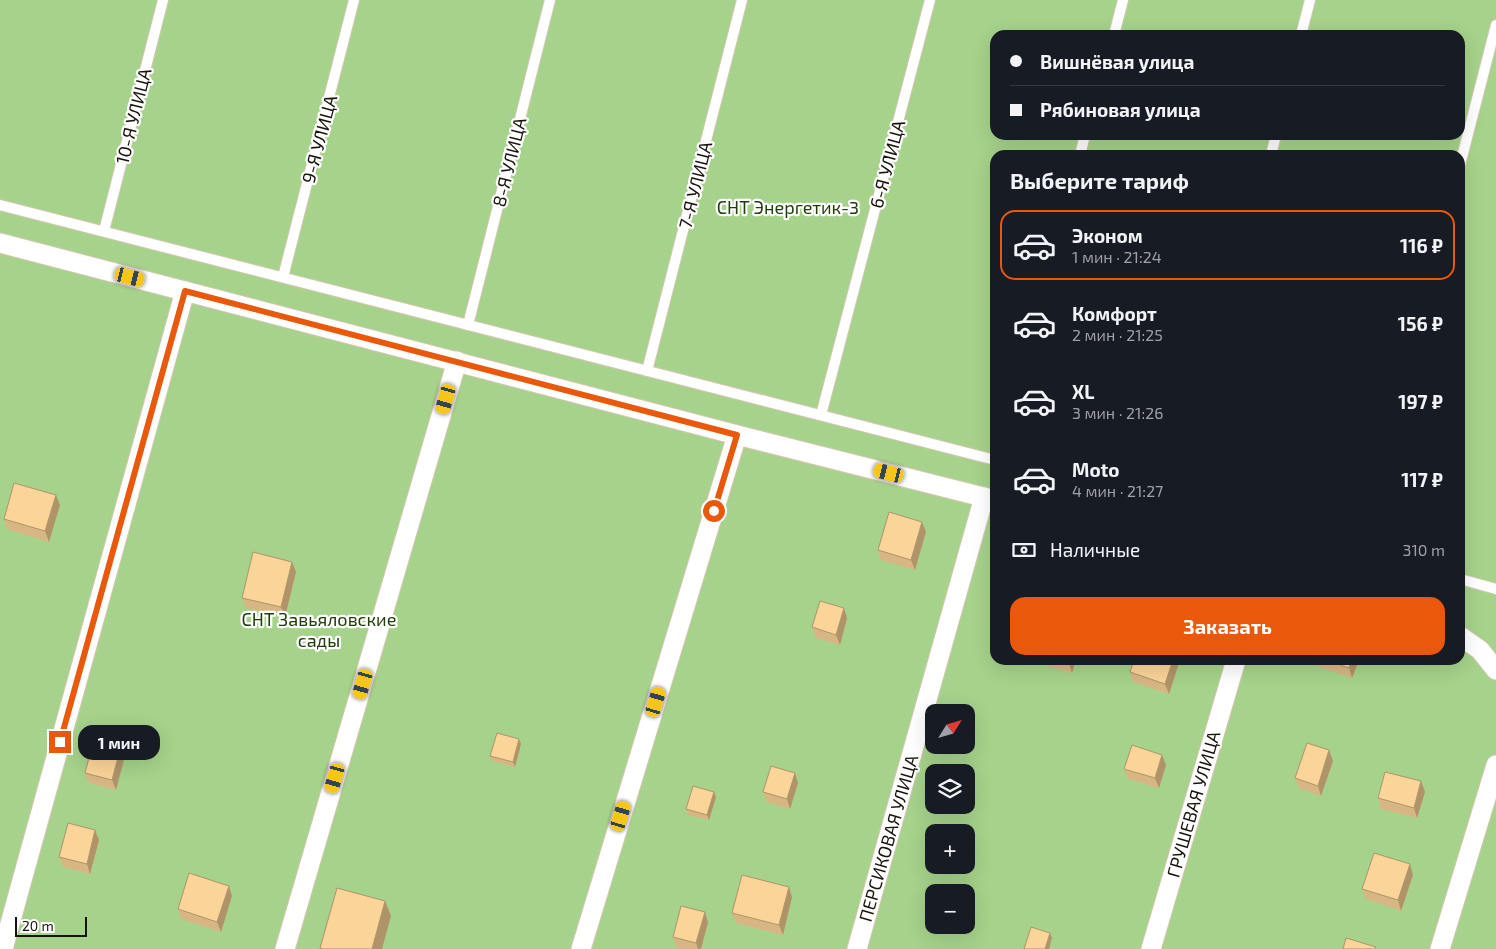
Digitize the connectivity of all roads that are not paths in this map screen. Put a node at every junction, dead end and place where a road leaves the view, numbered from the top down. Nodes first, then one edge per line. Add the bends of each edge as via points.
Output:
1 (163, 0) edge
2 (354, 0) edge
3 (550, 0) edge
4 (742, 0) edge
5 (930, 0) edge
6 (1123, 0) edge
7 (1310, 0) edge
8 (1496, 25) edge
9 (1115, 30) edge
10 (1302, 30) edge
11 (1464, 150) edge
12 (0, 205) edge
13 (104, 231) junction
14 (0, 243) edge
15 (283, 278) junction
16 (185, 291) junction
17 (468, 325) junction
18 (457, 361) junction
19 (647, 371) junction
20 (820, 415) junction
21 (737, 435) junction
22 (990, 457) edge
23 (989, 498) edge
24 (1465, 581) edge
25 (1496, 589) edge
26 (1465, 640) edge
27 (1235, 665) edge
28 (1496, 670) edge
29 (1496, 765) edge
30 (3, 949) edge
31 (285, 949) edge
32 (581, 949) edge
33 (857, 949) edge
34 (1151, 949) edge
35 (1440, 949) edge

1 - 13 lane, 10-Я УЛИЦА
2 - 15 lane, 9-Я УЛИЦА
3 - 17 lane, 8-Я УЛИЦА
4 - 19 lane, 7-Я УЛИЦА
5 - 20 lane, 6-Я УЛИЦА
6 - 9 lane
7 - 10 lane
8 - 11 lane
12 - 13 lane
13 - 15 lane
14 - 16 street
15 - 17 lane
16 - 18 street
16 - 30 street
17 - 19 lane
18 - 21 street
18 - 31 street
19 - 20 lane
20 - 22 lane
21 - 23 street
21 - 32 street
23 - 33 street, ПЕРСИКОВАЯ УЛИЦА
24 - 25 lane
26 - 28 street via 1480,650
27 - 34 street, ГРУШЕВАЯ УЛИЦА
29 - 35 street

